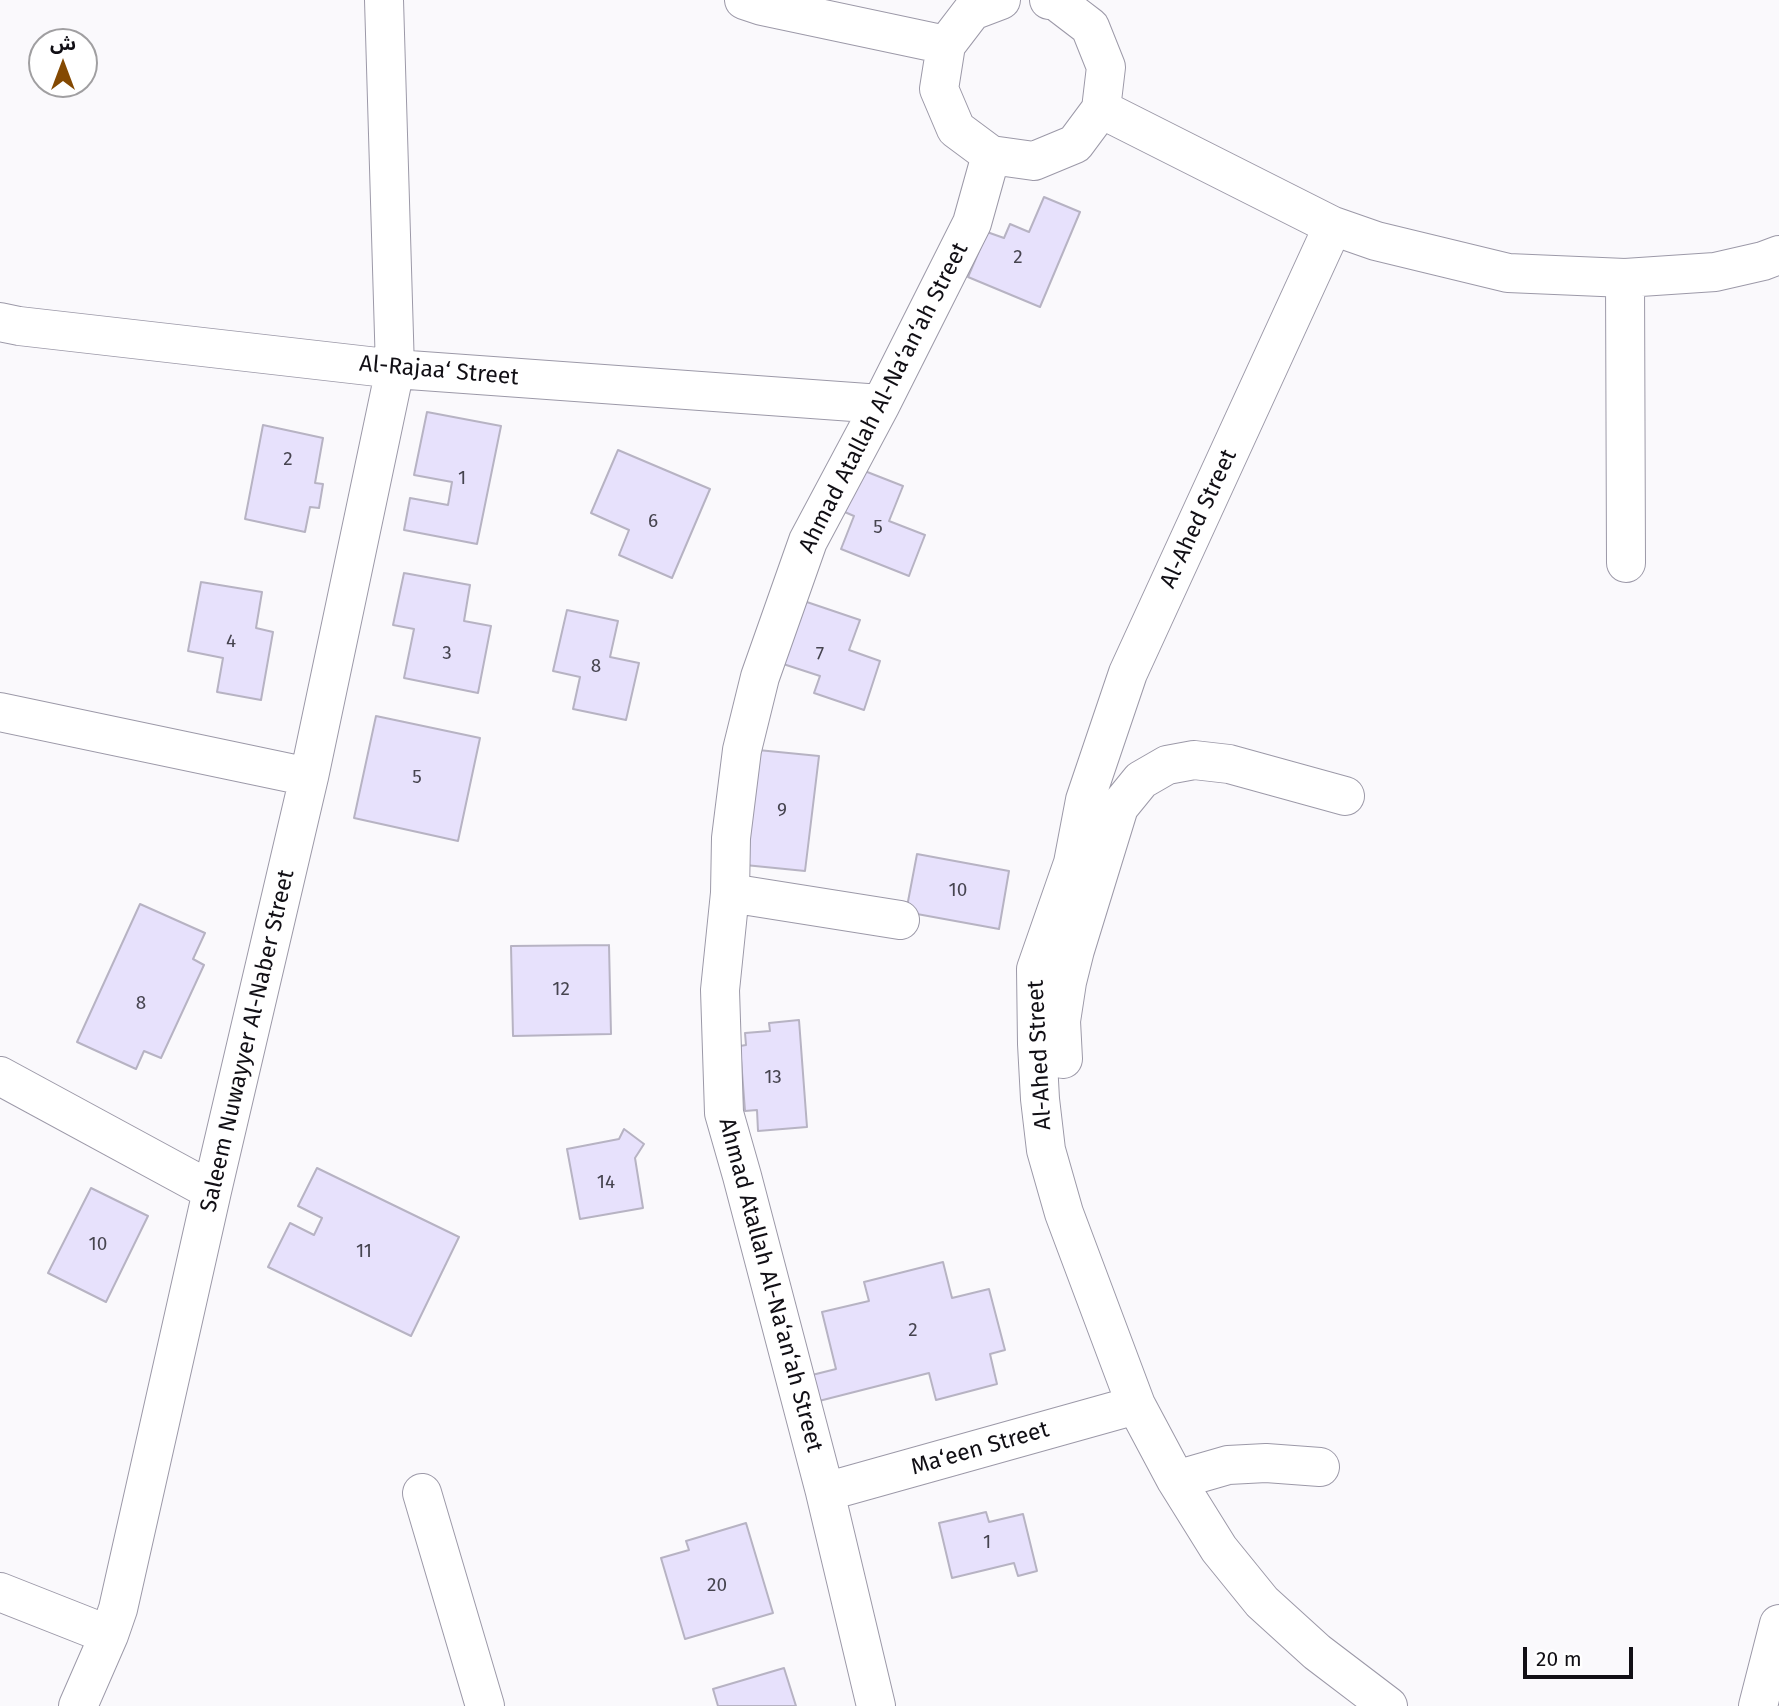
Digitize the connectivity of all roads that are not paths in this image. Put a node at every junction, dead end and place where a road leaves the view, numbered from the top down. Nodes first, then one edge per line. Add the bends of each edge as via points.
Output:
1 (384, 0) edge
2 (744, 0) edge
3 (1000, 0) edge
4 (1049, 0) edge
5 (1056, 0) edge
6 (946, 45) junction
7 (1101, 109) junction
8 (991, 155) junction
9 (1334, 226) junction
10 (1779, 255) edge
11 (1625, 278) junction
12 (0, 322) edge
13 (395, 369) junction
14 (881, 404) junction
15 (1626, 563) dead end
16 (0, 712) edge
17 (309, 777) junction
18 (1345, 796) dead end
19 (730, 893) junction
20 (900, 920) dead end
21 (1068, 920) junction
22 (0, 1076) edge
23 (1080, 1186) dead end
24 (212, 1191) junction
25 (1136, 1405) junction
26 (1320, 1467) dead end
27 (1175, 1480) junction
28 (825, 1492) junction
29 (422, 1493) dead end
30 (0, 1592) edge
31 (1779, 1624) edge
32 (109, 1636) junction
33 (78, 1706) edge
34 (485, 1706) edge
35 (876, 1706) edge
36 (1388, 1706) edge
37 (1758, 1706) edge

1 - 13 street, Saleem Nuwayyer Al-Naber Street
2 - 6 street
3 - 6 street via 972,11
4 - 5 street
5 - 7 street via 1090,27 1106,67
6 - 8 street via 939,89 956,129
7 - 8 street via 1075,144 1034,161
7 - 9 street
8 - 14 street, Ahmad Atallah Al-Na‘an‘ah Street via 972,223
9 - 11 street via 1376,242 1508,273
9 - 21 street, Al-Ahed Street via 1128,673 1085,800
10 - 11 street via 1715,272
11 - 15 street
12 - 13 street, Al-Rajaa‘ Street
13 - 14 street, Al-Rajaa‘ Street
13 - 17 street, Saleem Nuwayyer Al-Naber Street
14 - 19 street, Ahmad Atallah Al-Na‘an‘ah Street via 808,541 760,677 742,750 731,838
16 - 17 street
17 - 24 street, Saleem Nuwayyer Al-Naber Street
18 - 21 street via 1229,764 1194,760 1167,765 1141,780 1119,807
19 - 20 street
19 - 28 street, Ahmad Atallah Al-Na‘an‘ah Street via 720,990 724,1113
21 - 23 street via 1061,1021 1064,1105
21 - 25 street, Al-Ahed Street via 1036,969 1046,1150 1064,1213
22 - 24 street
24 - 32 street, Saleem Nuwayyer Al-Naber Street
25 - 27 street, Al-Ahed Street
25 - 28 street, Ma‘een Street
26 - 27 street via 1228,1465
27 - 36 street, Al-Ahed Street via 1219,1549 1262,1602 1317,1652
28 - 35 street, Ahmad Atallah Al-Na‘an‘ah Street
29 - 34 street
30 - 32 street
31 - 37 street
32 - 33 street, Saleem Nuwayyer Al-Naber Street

